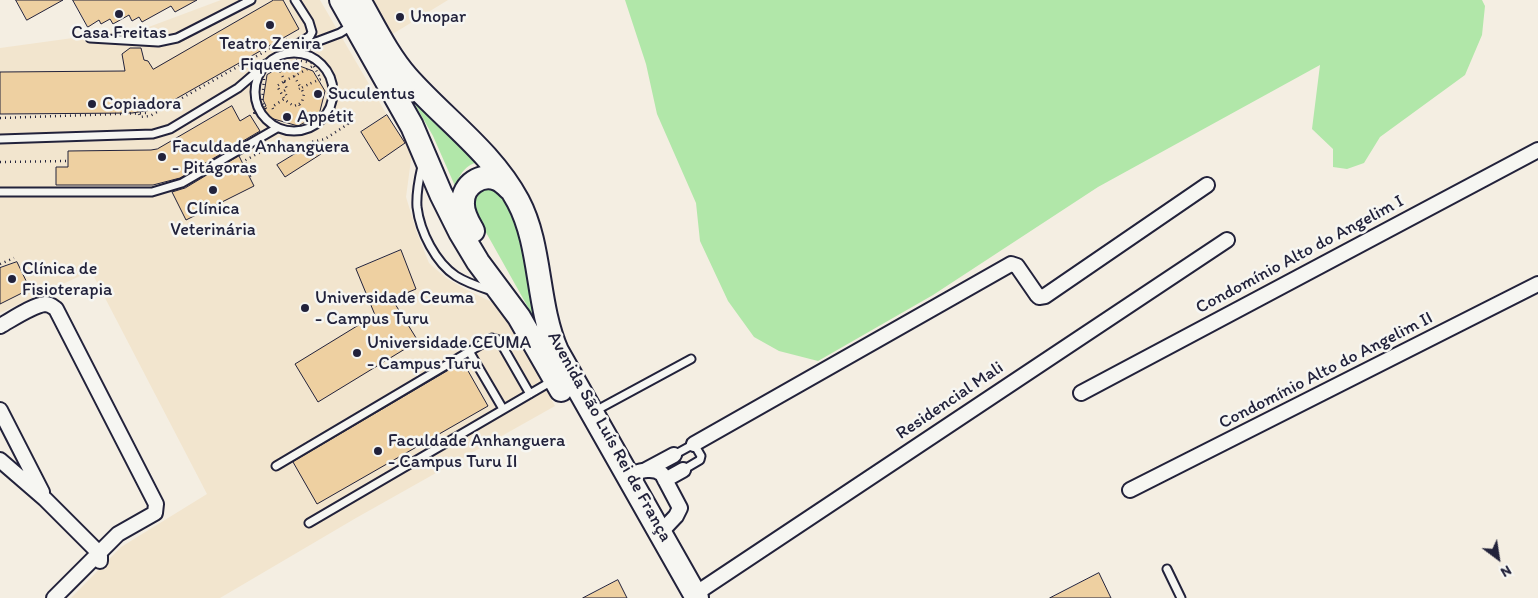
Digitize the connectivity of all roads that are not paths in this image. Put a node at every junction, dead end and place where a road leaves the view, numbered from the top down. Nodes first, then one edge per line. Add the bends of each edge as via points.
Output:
1 (252, 0) edge
2 (295, 0) edge
3 (341, 0) edge
4 (359, 0) edge
5 (355, 24) junction
6 (90, 38) dead end
7 (280, 55) junction
8 (266, 64) junction
9 (277, 128) junction
10 (0, 139) edge
11 (1538, 150) edge
12 (424, 153) junction
13 (1207, 185) dead end
14 (511, 190) junction
15 (0, 192) edge
16 (1227, 240) dead end
17 (1538, 284) edge
18 (504, 295) junction
19 (0, 326) edge
20 (469, 351) junction
21 (691, 359) dead end
22 (555, 379) junction
23 (1080, 393) dead end
24 (530, 394) junction
25 (503, 409) junction
26 (0, 410) edge
27 (592, 412) junction
28 (694, 444) junction
29 (674, 455) joint
30 (0, 460) edge
31 (276, 466) dead end
32 (684, 470) joint
33 (637, 473) junction
34 (666, 480) junction
35 (1130, 490) dead end
36 (46, 499) junction
37 (309, 523) dead end
38 (660, 533) junction
39 (98, 552) junction
40 (1167, 569) dead end
41 (691, 597) edge
42 (54, 598) edge
43 (64, 598) edge
44 (1181, 598) edge

1 - 6 lane via 168,41
2 - 7 lane via 312,32
3 - 5 main road, Avenida São Luís Rei de França
4 - 14 main road, Avenida São Luís Rei de França via 391,57 407,77 484,154
5 - 7 lane via 340,33
5 - 12 main road, Avenida São Luís Rei de França
7 - 8 lane
7 - 9 lane via 297,53 320,62 330,76 333,95 327,113 314,126 295,132
8 - 9 lane via 255,85 255,101 262,116
8 - 10 lane via 238,88 162,132
9 - 15 lane via 182,183 161,190
11 - 23 street, Condomínio Alto do Angelim I
12 - 18 main road, Avenida São Luís Rei de França via 460,232
12 - 18 lane via 417,208 431,246 448,270 458,277
13 - 28 street via 1045,296 1037,295 1017,266 1010,264
14 - 18 main road via 497,179 484,178 467,188 462,201 465,215
14 - 27 main road, Avenida São Luís Rei de França via 531,235 552,339
16 - 41 street, Residencial Mali
17 - 35 street, Condomínio Alto do Angelim II
18 - 22 main road, Avenida São Luís Rei de França
19 - 39 street via 44,304 56,309 156,504 152,515 118,534
20 - 24 lane via 492,338 498,340
20 - 25 lane
20 - 31 lane
21 - 27 lane
22 - 24 lane
22 - 41 main road, Avenida São Luís Rei de França
24 - 25 lane
25 - 37 lane
26 - 36 street
27 - 33 main road, Avenida São Luís Rei de França
28 - 29 lane
28 - 32 lane via 700,460
29 - 33 street
30 - 36 street
32 - 34 street
33 - 34 street via 659,471
33 - 38 main road, Avenida São Luís Rei de França
34 - 38 street via 680,508
36 - 39 street
38 - 41 main road, Avenida São Luís Rei de França
39 - 42 street
39 - 43 street via 98,564
40 - 44 lane

